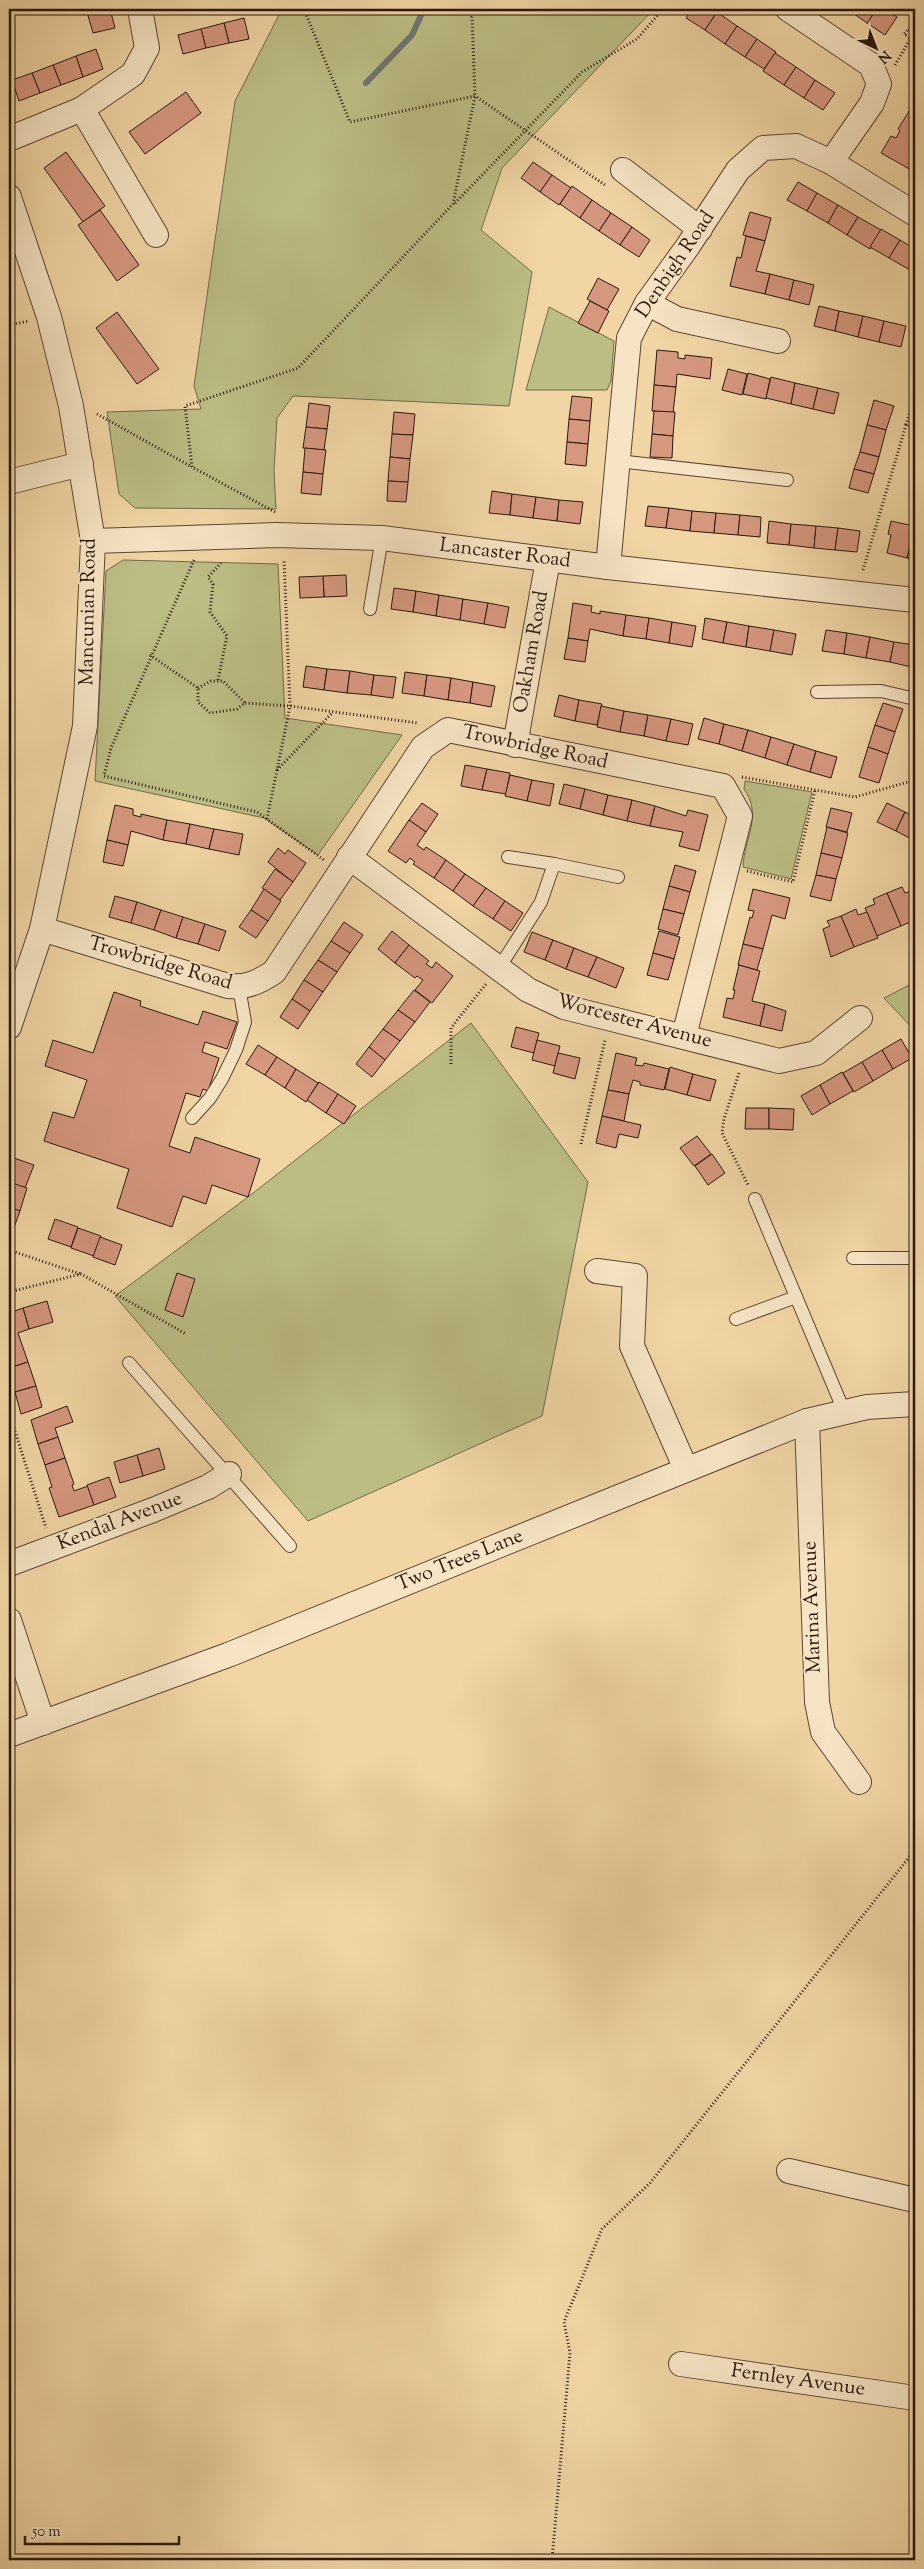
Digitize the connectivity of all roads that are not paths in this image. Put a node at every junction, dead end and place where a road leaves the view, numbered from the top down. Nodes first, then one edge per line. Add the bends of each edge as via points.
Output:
1 (140, 9) edge
2 (788, 9) edge
3 (82, 109) junction
4 (9, 139) edge
5 (831, 162) junction
6 (616, 179) road end
7 (9, 197) edge
8 (915, 214) edge
9 (13, 227) edge
10 (700, 229) junction
11 (156, 235) dead end
12 (647, 303) junction
13 (778, 341) dead end
14 (618, 461) junction
15 (81, 464) junction
16 (787, 480) dead end
17 (9, 482) edge
18 (382, 538) junction
19 (93, 541) junction
20 (548, 560) junction
21 (608, 567) junction
22 (915, 600) edge
23 (370, 609) dead end
24 (817, 692) dead end
25 (915, 699) edge
26 (515, 745) junction
27 (508, 857) dead end
28 (339, 861) junction
29 (554, 864) junction
30 (618, 876) dead end
31 (42, 928) junction
32 (495, 973) junction
33 (239, 987) junction
34 (14, 990) edge
35 (860, 1018) dead end
36 (9, 1027) edge
37 (684, 1036) junction
38 (192, 1118) dead end
39 (755, 1199) road end
40 (853, 1258) dead end
41 (915, 1258) edge
42 (597, 1271) dead end
43 (796, 1297) junction
44 (736, 1319) dead end
45 (129, 1363) dead end
46 (915, 1404) edge
47 (844, 1411) junction
48 (807, 1421) junction
49 (686, 1468) junction
50 (229, 1474) junction
51 (290, 1546) dead end
52 (9, 1564) edge
53 (9, 1620) edge
54 (43, 1723) junction
55 (9, 1735) edge
56 (859, 1782) dead end
57 (789, 2171) dead end
58 (915, 2200) edge
59 (681, 2364) dead end
60 (915, 2398) edge

1 - 3 street via 147,48 133,74
2 - 5 street via 871,65 879,84 872,103
3 - 4 street
3 - 11 street
5 - 8 street, Denbigh Road
5 - 10 street, Denbigh Road via 796,146 763,148 738,170
6 - 10 street
7 - 9 street, Mancunian Road
9 - 15 street, Mancunian Road via 49,317 71,406
10 - 12 street, Denbigh Road
12 - 13 street via 677,319
12 - 14 street, Denbigh Road via 629,338
14 - 16 lane
14 - 21 street, Denbigh Road
15 - 17 street
15 - 19 street, Mancunian Road
18 - 19 street, Lancaster Road via 276,535
18 - 20 street, Lancaster Road
18 - 23 lane
19 - 31 street, Mancunian Road via 86,726
20 - 21 street, Lancaster Road
20 - 26 street, Oakham Road
21 - 22 street, Lancaster Road
24 - 25 lane via 881,691
26 - 28 street, Trowbridge Road via 448,730 423,747
26 - 37 street, Trowbridge Road via 723,786 740,816
27 - 29 lane
28 - 32 street, Worcester Avenue
28 - 33 street, Trowbridge Road via 274,972 259,982
29 - 30 lane
29 - 32 lane via 541,902
31 - 33 street, Trowbridge Road
31 - 34 street, Mancunian Road
32 - 37 street, Worcester Avenue via 564,1007
33 - 38 lane via 245,1022 236,1050 222,1080
34 - 36 street, Mancunian Road
35 - 37 street, Worcester Avenue via 816,1053 779,1061
39 - 43 lane
40 - 41 lane
42 - 49 street via 635,1276 632,1346
43 - 44 lane
43 - 47 lane
45 - 50 lane
46 - 47 street, Two Trees Lane
47 - 48 street, Two Trees Lane
48 - 49 street, Two Trees Lane
48 - 56 street, Marina Avenue via 816,1702 823,1732
49 - 54 street, Two Trees Lane via 228,1655
50 - 51 lane
50 - 52 street, Kendal Avenue via 208,1487 153,1510
53 - 54 street
54 - 55 street, Two Trees Lane
57 - 58 street
59 - 60 street, Fernley Avenue

